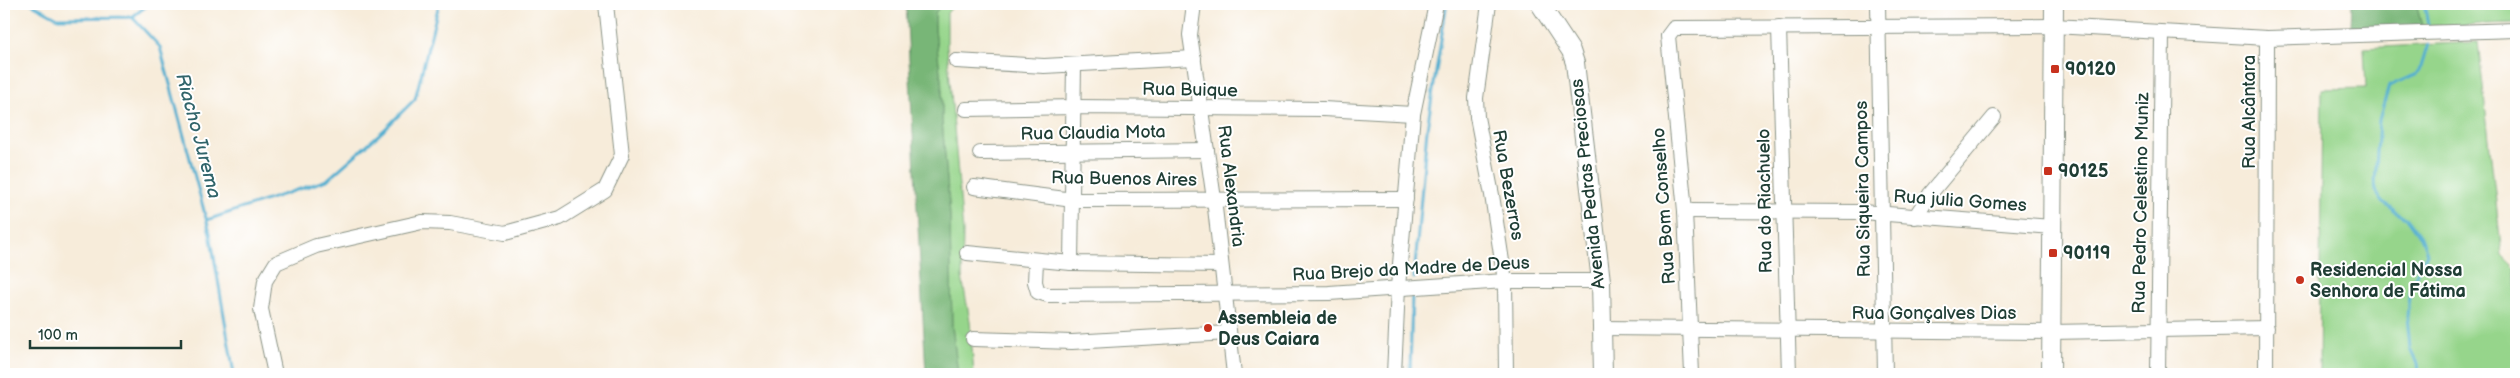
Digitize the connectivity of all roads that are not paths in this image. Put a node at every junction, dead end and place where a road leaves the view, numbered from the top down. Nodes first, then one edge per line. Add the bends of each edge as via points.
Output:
1 (606, 4) edge
2 (1194, 4) edge
3 (1436, 4) edge
4 (1489, 4) edge
5 (1540, 4) edge
6 (1878, 4) edge
7 (2054, 4) edge
8 (2054, 26) junction
9 (1779, 27) junction
10 (1878, 28) junction
11 (2516, 30) edge
12 (2162, 33) junction
13 (2267, 38) junction
14 (1194, 58) junction
15 (956, 61) dead end
16 (1074, 65) junction
17 (1075, 107) junction
18 (966, 109) dead end
19 (1202, 109) junction
20 (1413, 114) junction
21 (1994, 117) dead end
22 (1207, 150) junction
23 (1074, 152) junction
24 (980, 153) dead end
25 (974, 188) dead end
26 (1214, 199) junction
27 (1406, 199) junction
28 (1073, 200) junction
29 (1685, 211) junction
30 (1784, 212) junction
31 (1882, 214) junction
32 (1916, 217) junction
33 (2052, 227) junction
34 (967, 253) dead end
35 (1036, 261) junction
36 (1071, 263) junction
37 (1221, 265) junction
38 (1601, 281) junction
39 (1505, 282) junction
40 (1398, 287) junction
41 (1224, 292) junction
42 (1601, 328) junction
43 (1690, 328) junction
44 (2266, 328) junction
45 (2158, 329) junction
46 (1787, 331) junction
47 (1885, 331) junction
48 (2051, 332) junction
49 (1228, 333) junction
50 (973, 339) dead end
51 (275, 374) edge
52 (1234, 374) edge
53 (1394, 374) edge
54 (1506, 374) edge
55 (1603, 374) edge
56 (1692, 374) edge
57 (1789, 374) edge
58 (1885, 374) edge
59 (2051, 374) edge
60 (2158, 374) edge
61 (2266, 374) edge

1 - 51 street via 622,155 605,190 560,218 504,233 450,223 422,222 316,246 276,263 265,281 261,309
2 - 14 street, Rua Alexandria via 1190,35
3 - 20 street
4 - 39 street, Rua Bezerros via 1476,89 1477,117
5 - 38 main road, Avenida Pedras Preciosas via 1571,51 1575,63
6 - 10 street, Rua Siqueira Campos
7 - 8 main road
8 - 10 street
8 - 12 street
8 - 33 main road
9 - 10 street
9 - 29 street, Rua Bom Conselho via 1674,28 1668,36
9 - 30 street, Rua do Riachuelo
10 - 31 street, Rua Siqueira Campos
11 - 13 street, Rua Alcântara
12 - 13 street
12 - 45 street, Rua Pedro Celestino Muniz
13 - 44 street, Rua Alcântara
14 - 16 street
14 - 19 street, Rua Alexandria
15 - 16 street
16 - 17 street
17 - 18 street, Rua Buique
17 - 19 street, Rua Buique
17 - 23 street
19 - 20 street, Rua Buique via 1365,110
19 - 22 street, Rua Alexandria
20 - 27 street
21 - 32 street via 1930,194
22 - 23 street, Rua Claudia Mota
22 - 26 street, Rua Alexandria
23 - 24 street, Rua Claudia Mota
23 - 28 street
25 - 28 street, Rua Buenos Aires
26 - 27 street, Rua Buenos Aires
26 - 28 street, Rua Buenos Aires
26 - 37 street, Rua Alexandria
27 - 40 street
28 - 36 street
29 - 30 street, Rua julia Gomes
29 - 43 street, Rua Bom Conselho
30 - 31 street, Rua julia Gomes
30 - 46 street, Rua do Riachuelo
31 - 32 street, Rua julia Gomes
31 - 47 street, Rua Siqueira Campos
32 - 33 street, Rua julia Gomes
33 - 48 main road
34 - 35 street
35 - 36 street
35 - 41 street, Rua Brejo da Madre de Deus via 1034,282 1038,292 1048,295
36 - 37 street
37 - 41 street, Rua Alexandria
38 - 39 street, Rua Brejo da Madre de Deus
38 - 42 main road, Avenida Pedras Preciosas
39 - 40 street, Rua Brejo da Madre de Deus
39 - 54 street, Rua Bezerros
40 - 41 street, Rua Brejo da Madre de Deus via 1329,293
40 - 53 street
41 - 49 street, Rua Alexandria
42 - 43 street, Rua Gonçalves Dias
42 - 55 main road, Avenida Pedras Preciosas
43 - 46 street, Rua Gonçalves Dias
43 - 56 street, Rua Bom Conselho
44 - 45 street, Rua Gonçalves Dias
44 - 61 street, Rua Alcântara
45 - 48 street, Rua Gonçalves Dias
45 - 60 street, Rua Pedro Celestino Muniz
46 - 47 street, Rua Gonçalves Dias
46 - 57 street, Rua do Riachuelo
47 - 48 street, Rua Gonçalves Dias
47 - 58 street, Rua Siqueira Campos
48 - 59 main road
49 - 50 street via 1090,342
49 - 52 street, Rua Alexandria

